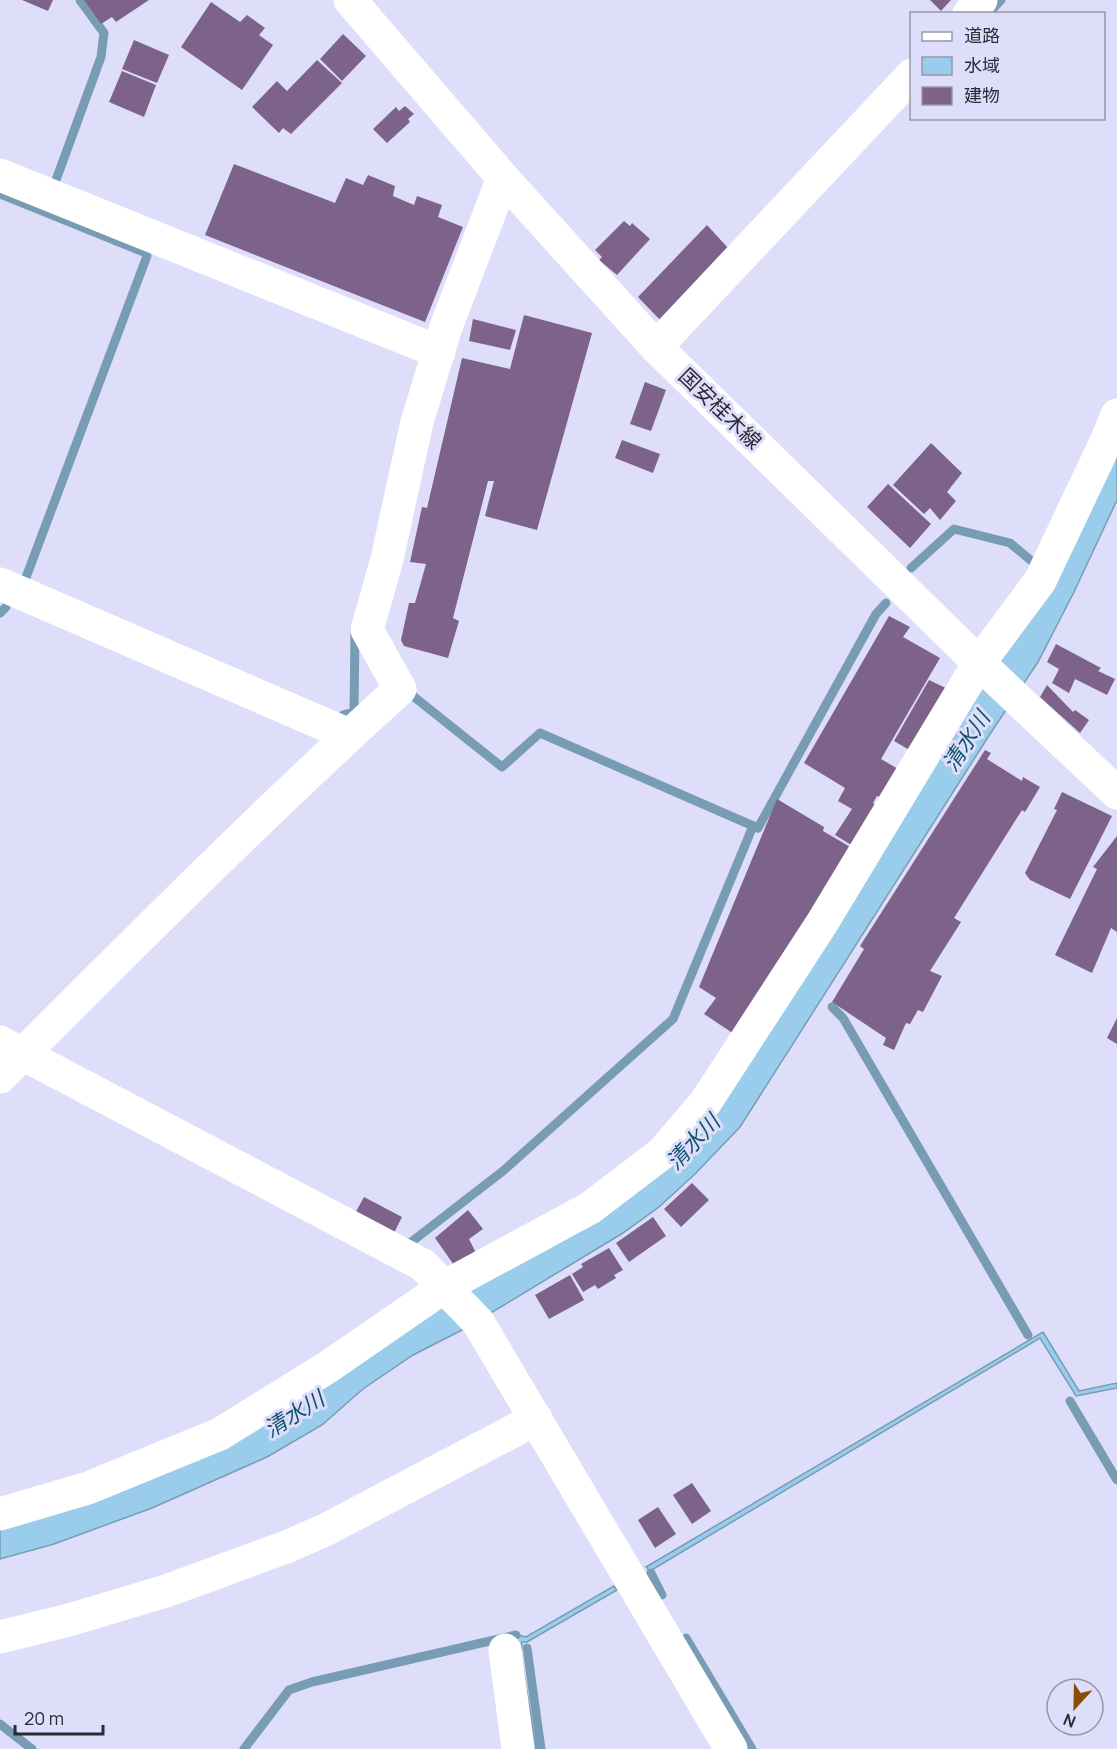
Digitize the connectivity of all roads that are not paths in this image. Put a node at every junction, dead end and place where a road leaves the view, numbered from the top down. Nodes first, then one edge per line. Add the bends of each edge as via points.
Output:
1 (350, 0) edge
2 (981, 0) edge
3 (971, 12) edge
4 (910, 77) edge
5 (0, 175) edge
6 (503, 178) junction
7 (656, 347) junction
8 (439, 352) junction
9 (1117, 415) edge
10 (0, 584) edge
11 (983, 667) junction
12 (349, 735) junction
13 (1117, 793) edge
14 (12, 1048) edge
15 (0, 1077) edge
16 (444, 1287) junction
17 (536, 1419) junction
18 (0, 1514) edge
19 (0, 1637) edge
20 (505, 1650) dead end
21 (518, 1749) edge
22 (730, 1749) edge

1 - 6 street, 国安桂木線
2 - 3 street
4 - 7 street
5 - 8 street
6 - 7 street, 国安桂木線
6 - 8 street
7 - 11 street, 国安桂木線
8 - 12 street via 417,422 367,630 400,688
9 - 11 street via 1040,581
10 - 12 street
11 - 13 street, 国安桂木線
11 - 16 street via 705,1103 661,1154 590,1208
12 - 14 street
14 - 15 street
14 - 16 street via 423,1265
16 - 17 street via 478,1322
16 - 18 street via 328,1367 220,1434 88,1488
17 - 19 street via 289,1546 166,1591
17 - 22 street
20 - 21 street

